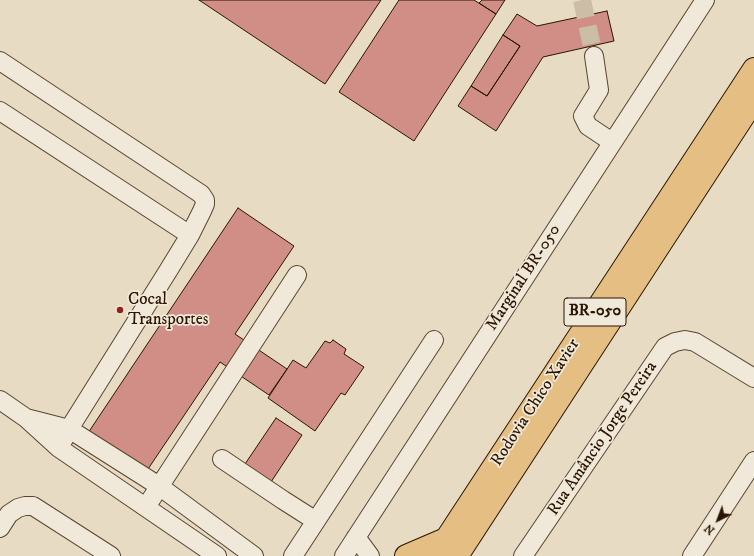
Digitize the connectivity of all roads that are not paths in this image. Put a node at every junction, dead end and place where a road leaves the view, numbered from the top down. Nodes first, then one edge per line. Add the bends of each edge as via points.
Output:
1 (705, 0) edge
2 (594, 56) tunnel mouth
3 (0, 61) edge
4 (754, 69) edge
5 (754, 100) edge
6 (0, 111) edge
7 (612, 142) junction
8 (190, 235) junction
9 (297, 275) dead end
10 (434, 340) dead end
11 (754, 378) edge
12 (0, 400) edge
13 (26, 418) junction
14 (69, 429) junction
15 (59, 448) junction
16 (222, 459) dead end
17 (754, 461) edge
18 (159, 486) junction
19 (146, 507) junction
20 (316, 521) junction
21 (0, 528) edge
22 (356, 537) junction
23 (452, 547) edge
24 (111, 556) edge
25 (217, 556) edge
26 (254, 556) edge
27 (293, 556) edge
28 (344, 556) edge
29 (370, 556) edge
30 (406, 556) edge
31 (435, 556) edge
32 (523, 556) edge
33 (692, 556) edge

1 - 7 street, Marginal BR-050
2 - 7 street via 599,90 583,116 588,126
3 - 8 street via 201,194 205,204
4 - 23 highway, Rodovia Chico Xavier / BR-050
5 - 23 highway, Rodovia Chico Xavier / BR-050
6 - 8 street
7 - 22 street, Marginal BR-050
8 - 14 street
9 - 18 street
10 - 20 street
11 - 32 street, Rua Amâncio Jorge Pereira via 695,342 685,340 665,347
12 - 13 street
13 - 14 street
13 - 15 street
14 - 15 street
14 - 18 street
15 - 19 street
16 - 20 street
17 - 33 street
18 - 19 street
18 - 26 street
19 - 25 street
20 - 27 street
21 - 24 street via 9,514 18,508 33,506
22 - 28 street, Marginal BR-050
22 - 29 street
23 - 30 highway
23 - 31 highway, Rodovia Chico Xavier / BR-050

